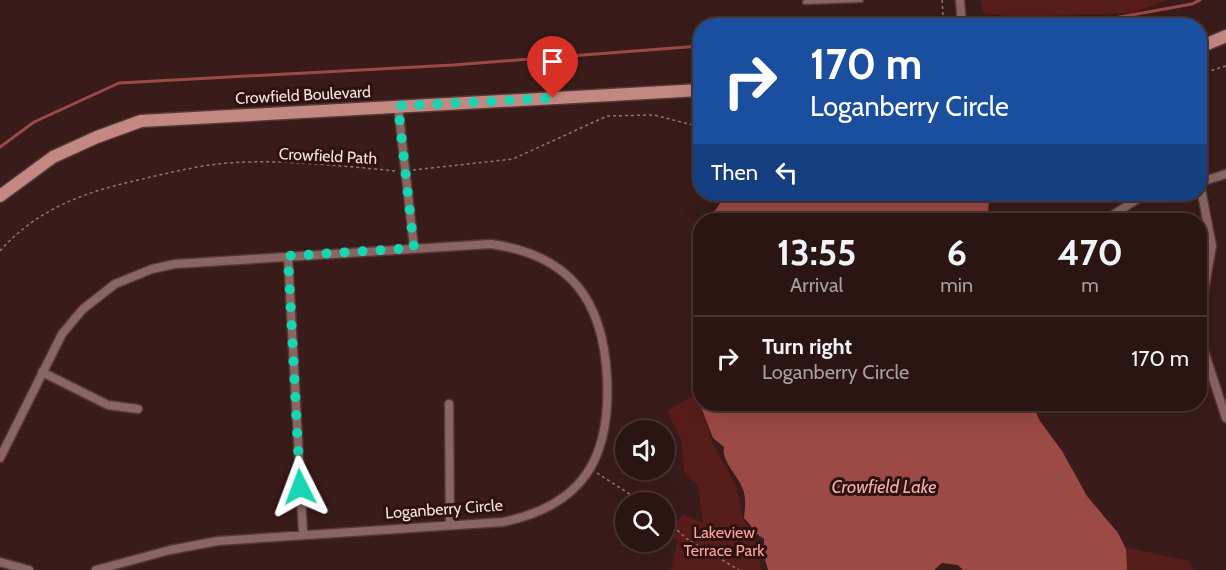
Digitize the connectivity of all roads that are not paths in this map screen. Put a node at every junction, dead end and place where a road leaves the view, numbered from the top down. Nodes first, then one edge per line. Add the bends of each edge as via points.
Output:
1 (861, 0) edge
2 (960, 0) edge
3 (805, 2) dead end
4 (961, 18) edge
5 (1226, 36) edge
6 (1207, 44) edge
7 (693, 90) edge
8 (398, 106) junction
9 (1226, 174) edge
10 (1207, 181) edge
11 (0, 196) edge
12 (1134, 201) edge
13 (1116, 213) edge
14 (1207, 220) edge
15 (414, 248) junction
16 (288, 256) junction
17 (1207, 274) edge
18 (1207, 359) edge
19 (42, 372) junction
20 (449, 404) dead end
21 (1224, 406) edge
22 (138, 409) dead end
23 (1226, 418) edge
24 (0, 458) edge
25 (450, 524) junction
26 (303, 533) junction
27 (0, 562) edge
28 (29, 570) edge
29 (96, 570) edge

1 - 3 lane
2 - 4 street
5 - 6 main road
7 - 8 main road, Crowfield Boulevard
8 - 11 main road, Crowfield Boulevard via 141,121 53,157
8 - 15 street
9 - 10 street
12 - 13 street
14 - 17 street via 1212,246
15 - 16 street, Loganberry Circle
15 - 25 street, Loganberry Circle via 492,244 535,253 551,262 591,303 605,350 608,412 605,433 591,469 568,494 524,518
16 - 19 street, Loganberry Circle via 175,264 115,284 84,309 62,334
16 - 26 street
18 - 21 street
19 - 22 street via 108,405
19 - 24 street, Loganberry Circle
20 - 25 street
21 - 23 street
25 - 26 street, Loganberry Circle
26 - 29 street, Loganberry Circle via 218,541
27 - 28 street

